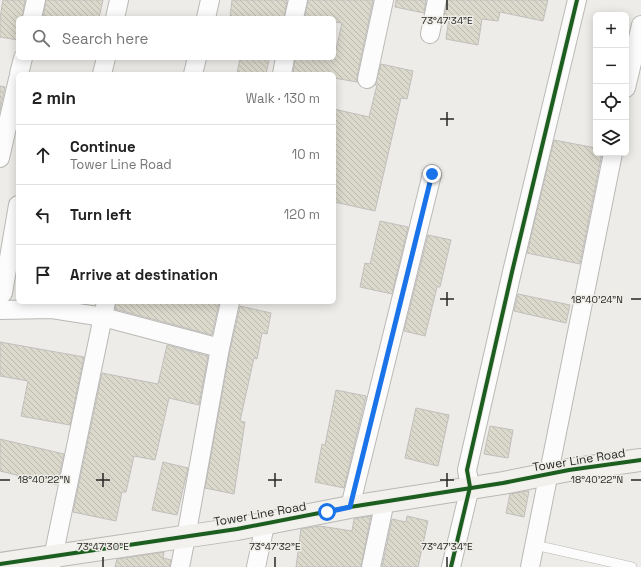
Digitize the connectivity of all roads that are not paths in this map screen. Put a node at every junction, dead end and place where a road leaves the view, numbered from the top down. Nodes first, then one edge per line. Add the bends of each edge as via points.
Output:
1 (36, 0) edge
2 (119, 0) edge
3 (210, 0) edge
4 (298, 0) edge
5 (384, 0) edge
6 (437, 0) edge
7 (577, 0) edge
8 (32, 16) edge
9 (115, 16) edge
10 (206, 16) edge
11 (294, 16) edge
12 (641, 25) edge
13 (430, 34) dead end
14 (22, 60) edge
15 (106, 60) edge
16 (196, 60) edge
17 (285, 60) edge
18 (20, 72) edge
19 (102, 72) edge
20 (194, 72) edge
21 (282, 72) edge
22 (367, 80) dead end
23 (627, 84) edge
24 (16, 88) edge
25 (612, 156) edge
26 (0, 158) edge
27 (432, 174) dead end
28 (16, 216) edge
29 (1, 298) edge
30 (16, 300) edge
31 (40, 304) edge
32 (230, 304) edge
33 (53, 306) edge
34 (104, 310) edge
35 (220, 348) junction
36 (641, 460) edge
37 (549, 474) junction
38 (470, 487) junction
39 (385, 501) junction
40 (350, 507) junction
41 (265, 525) junction
42 (186, 537) junction
43 (535, 545) junction
44 (52, 562) edge
45 (0, 564) edge
46 (180, 567) edge
47 (256, 567) edge
48 (371, 567) edge
49 (451, 567) edge
50 (530, 567) edge
51 (632, 567) edge

1 - 8 street
2 - 9 street
3 - 10 street
4 - 11 street
5 - 22 street
6 - 13 street
7 - 38 street via 467,470
12 - 23 street
14 - 18 street
15 - 19 street
16 - 20 street
17 - 21 street
24 - 26 street
25 - 37 street
27 - 40 street
28 - 29 street
29 - 30 street
31 - 33 street
32 - 35 street
33 - 34 street
34 - 35 street
34 - 44 street
35 - 42 street
36 - 37 street, Tower Line Road
37 - 38 street, Tower Line Road
37 - 43 street
38 - 39 street, Tower Line Road
38 - 49 street
39 - 40 street, Tower Line Road
39 - 48 street
40 - 41 street, Tower Line Road
41 - 42 street, Tower Line Road
41 - 47 street
42 - 44 street, Tower Line Road
42 - 46 street
43 - 50 street
43 - 51 lane
44 - 45 street, Tower Line Road

